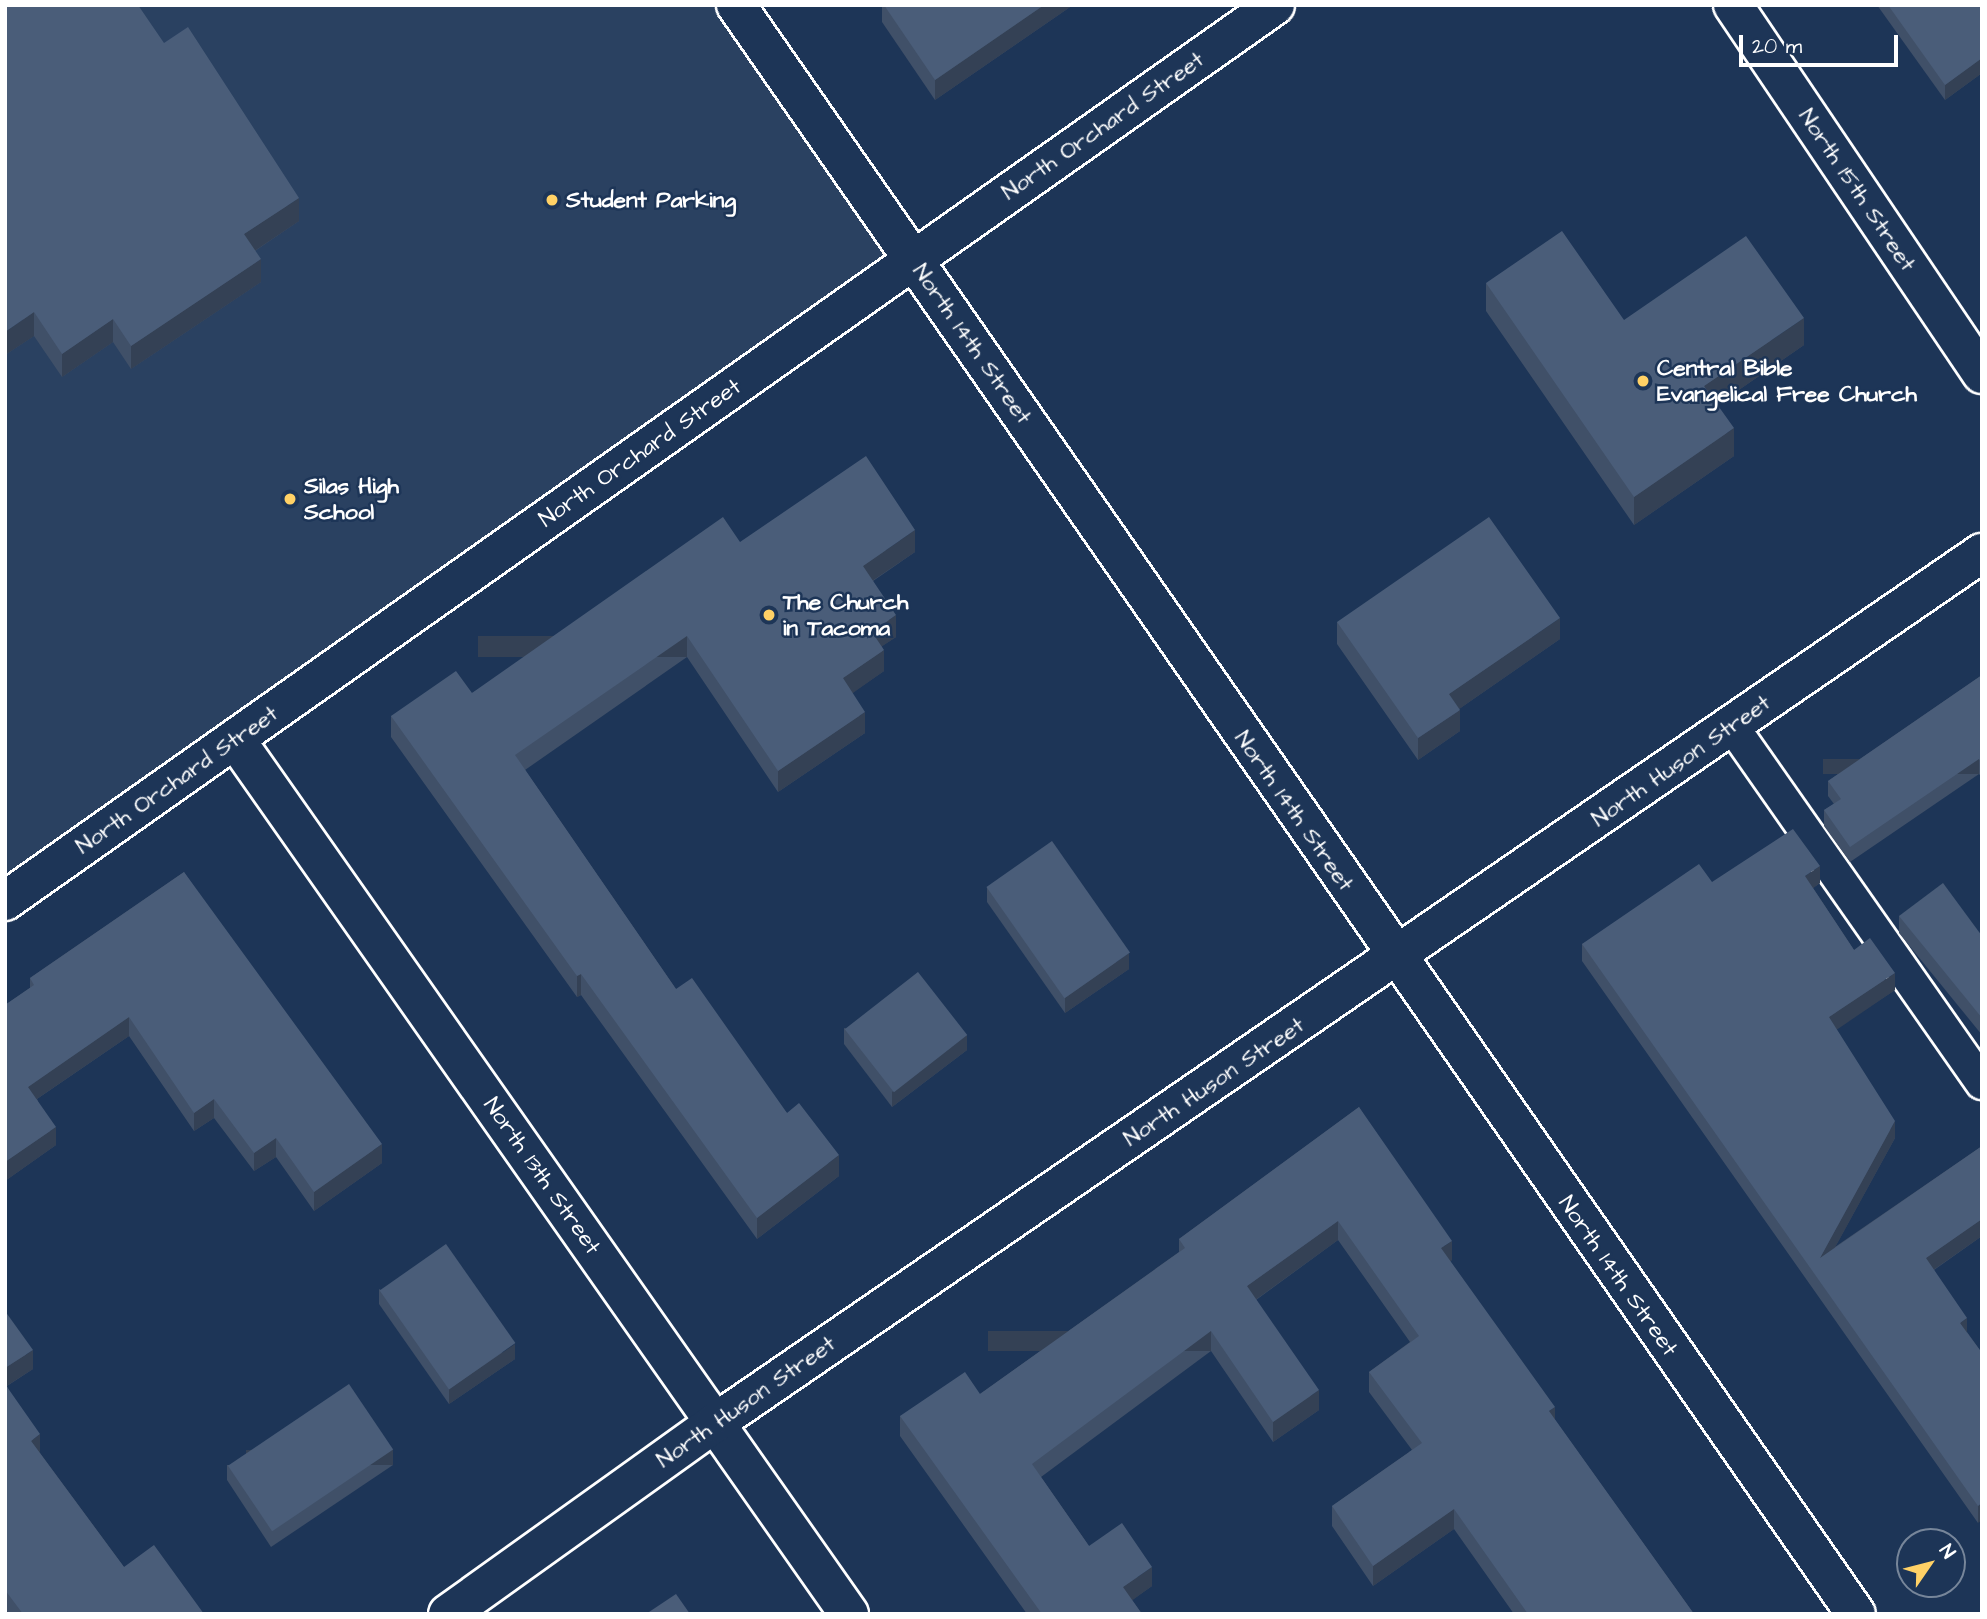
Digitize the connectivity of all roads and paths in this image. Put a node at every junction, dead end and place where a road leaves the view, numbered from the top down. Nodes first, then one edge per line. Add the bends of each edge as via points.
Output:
1 (736, 5) edge
2 (1275, 5) edge
3 (1733, 5) edge
4 (914, 260) junction
5 (1982, 374) edge
6 (1982, 553) edge
7 (1731, 726) junction
8 (235, 738) junction
9 (5, 901) edge
10 (1396, 958) junction
11 (1982, 1083) edge
12 (715, 1423) junction
13 (448, 1614) edge
14 (849, 1614) edge
15 (1856, 1614) edge

1 - 4 street, North 14th Street
2 - 4 street, North Orchard Street
3 - 5 street, North 15th Street
4 - 8 street, North Orchard Street
4 - 10 street, North 14th Street
6 - 7 street, North Huson Street
7 - 10 street, North Huson Street
7 - 11 lane
8 - 9 street, North Orchard Street
8 - 12 street, North 13th Street
10 - 12 street, North Huson Street
10 - 15 street, North 14th Street
12 - 13 street, North Huson Street
12 - 14 street, North 13th Street

